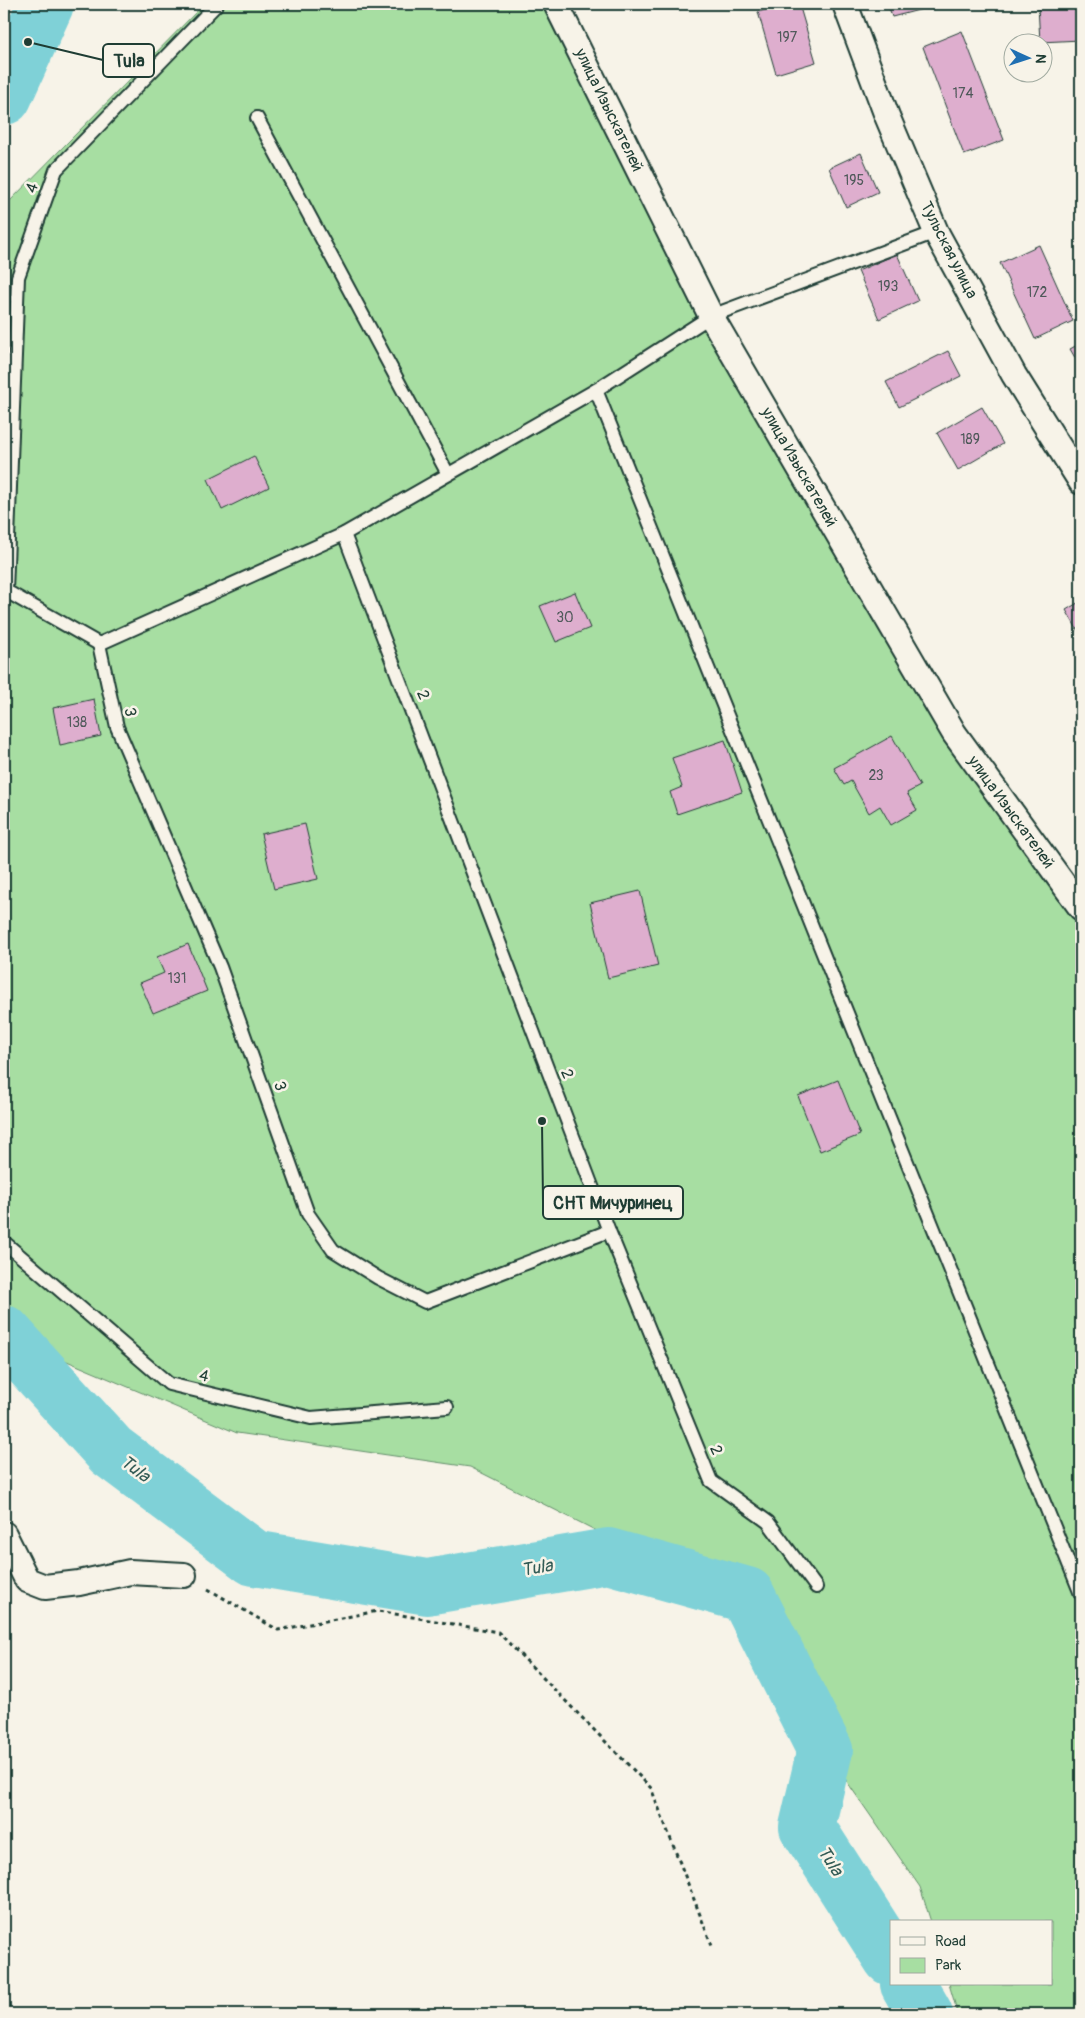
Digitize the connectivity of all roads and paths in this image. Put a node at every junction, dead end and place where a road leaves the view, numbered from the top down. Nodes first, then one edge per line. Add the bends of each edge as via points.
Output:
1 (217, 4) edge
2 (845, 4) edge
3 (560, 6) edge
4 (257, 118) dead end
5 (936, 232) junction
6 (711, 316) junction
7 (596, 390) junction
8 (448, 474) junction
9 (1081, 482) edge
10 (344, 534) junction
11 (5, 593) edge
12 (100, 644) junction
13 (1081, 908) edge
14 (609, 1231) junction
15 (4, 1242) edge
16 (447, 1407) dead end
17 (4, 1534) edge
18 (184, 1575) joint
19 (816, 1587) dead end
20 (1081, 1594) edge
21 (712, 1946) dead end

1 - 11 lane, 4 via 56,170 18,277
2 - 5 street, Тульская улица via 887,116
3 - 6 street, улица Изыскателей
4 - 8 lane
5 - 6 lane
5 - 9 street, Тульская улица via 1014,375
6 - 7 lane
6 - 13 street, улица Изыскателей via 954,733
7 - 8 lane
7 - 20 lane
8 - 10 lane
10 - 12 lane
10 - 14 lane, 2
11 - 12 lane
12 - 14 lane, 3 via 117,727 220,966 308,1214 333,1250 425,1302
14 - 19 lane, 2 via 711,1481 768,1522
15 - 16 lane, 4 via 169,1384 311,1418
17 - 18 street via 27,1580 45,1586 80,1583 130,1572
18 - 21 path via 278,1630 378,1611 498,1632 651,1788

